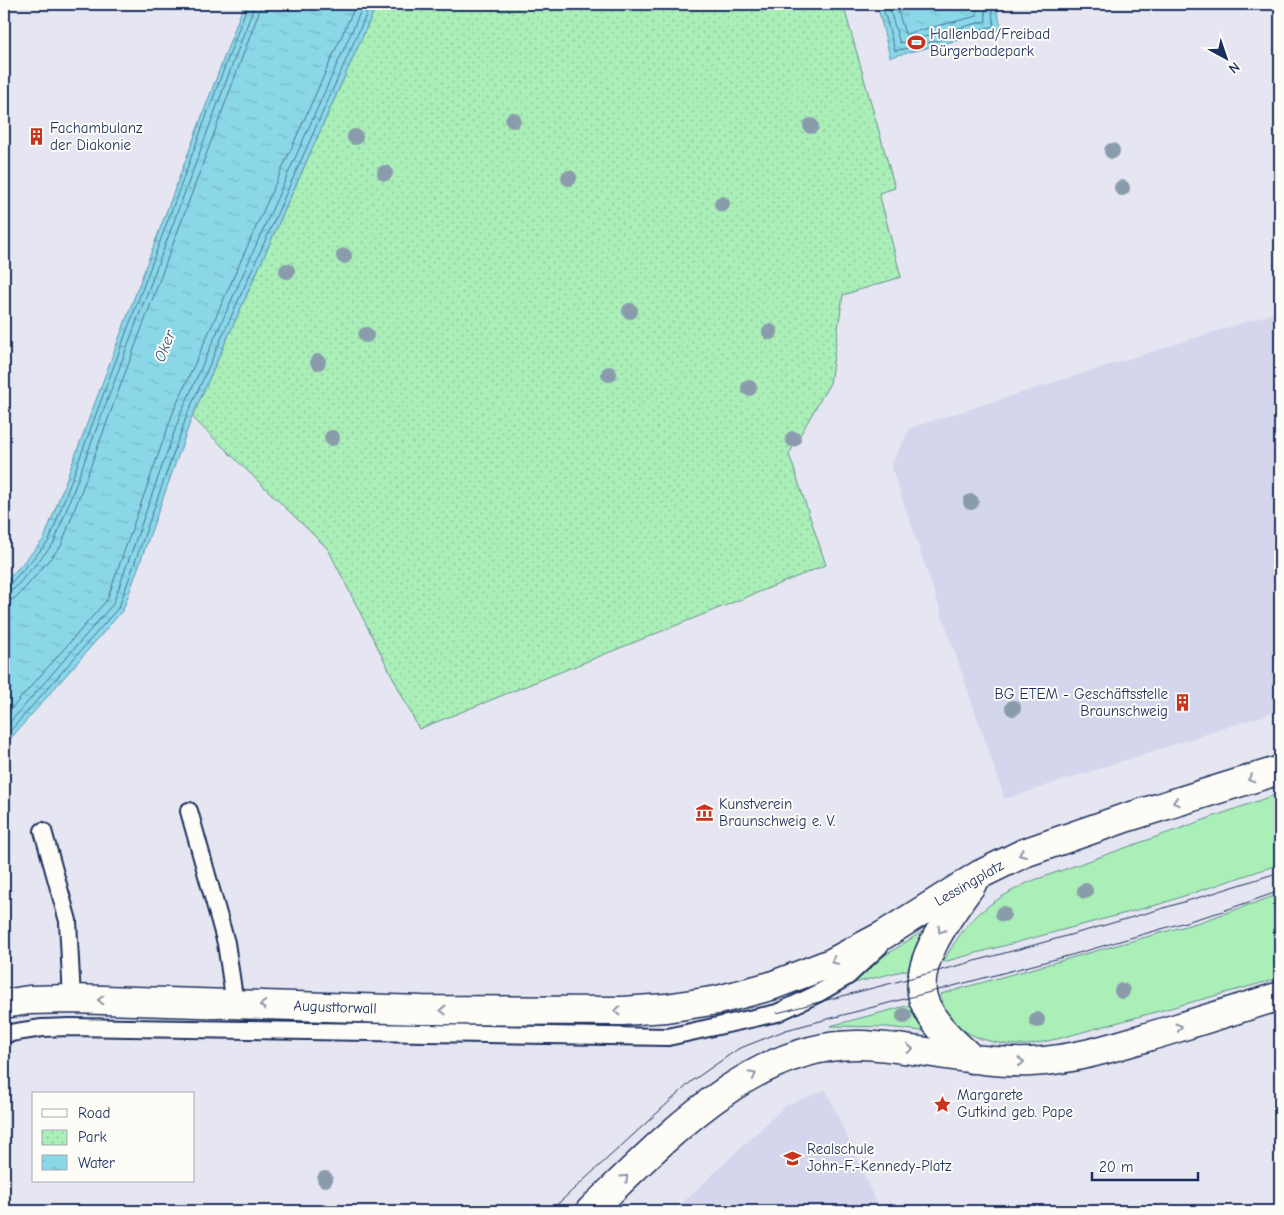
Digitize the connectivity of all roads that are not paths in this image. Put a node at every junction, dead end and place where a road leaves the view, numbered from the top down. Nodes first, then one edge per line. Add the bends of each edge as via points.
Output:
1 (1280, 770) edge
2 (189, 811) dead end
3 (43, 831) dead end
4 (979, 875) junction
5 (907, 920) junction
6 (1280, 996) edge
7 (72, 999) junction
8 (4, 1004) edge
9 (235, 1004) junction
10 (666, 1008) joint
11 (4, 1034) edge
12 (972, 1059) junction
13 (590, 1211) edge

1 -> 4 main road, Lessingplatz via 1024,853
2 - 9 lane via 226,943
3 - 7 lane via 68,920
4 - 5 main road, Lessingplatz
4 -> 12 main road via 934,940 925,962 922,993 931,1016
5 -> 10 main road, Lessingplatz via 831,964 802,975 718,1000
5 - 11 lane via 848,976 817,994 777,1013 668,1037 70,1028 42,1028
12 -> 6 main road via 1032,1062 1091,1054
7 - 8 main road, Augusttorwall
9 -> 7 main road, Augusttorwall
10 -> 9 main road, Augusttorwall via 623,1012
13 -> 12 main road via 712,1100 753,1075 795,1056 859,1045 922,1050

